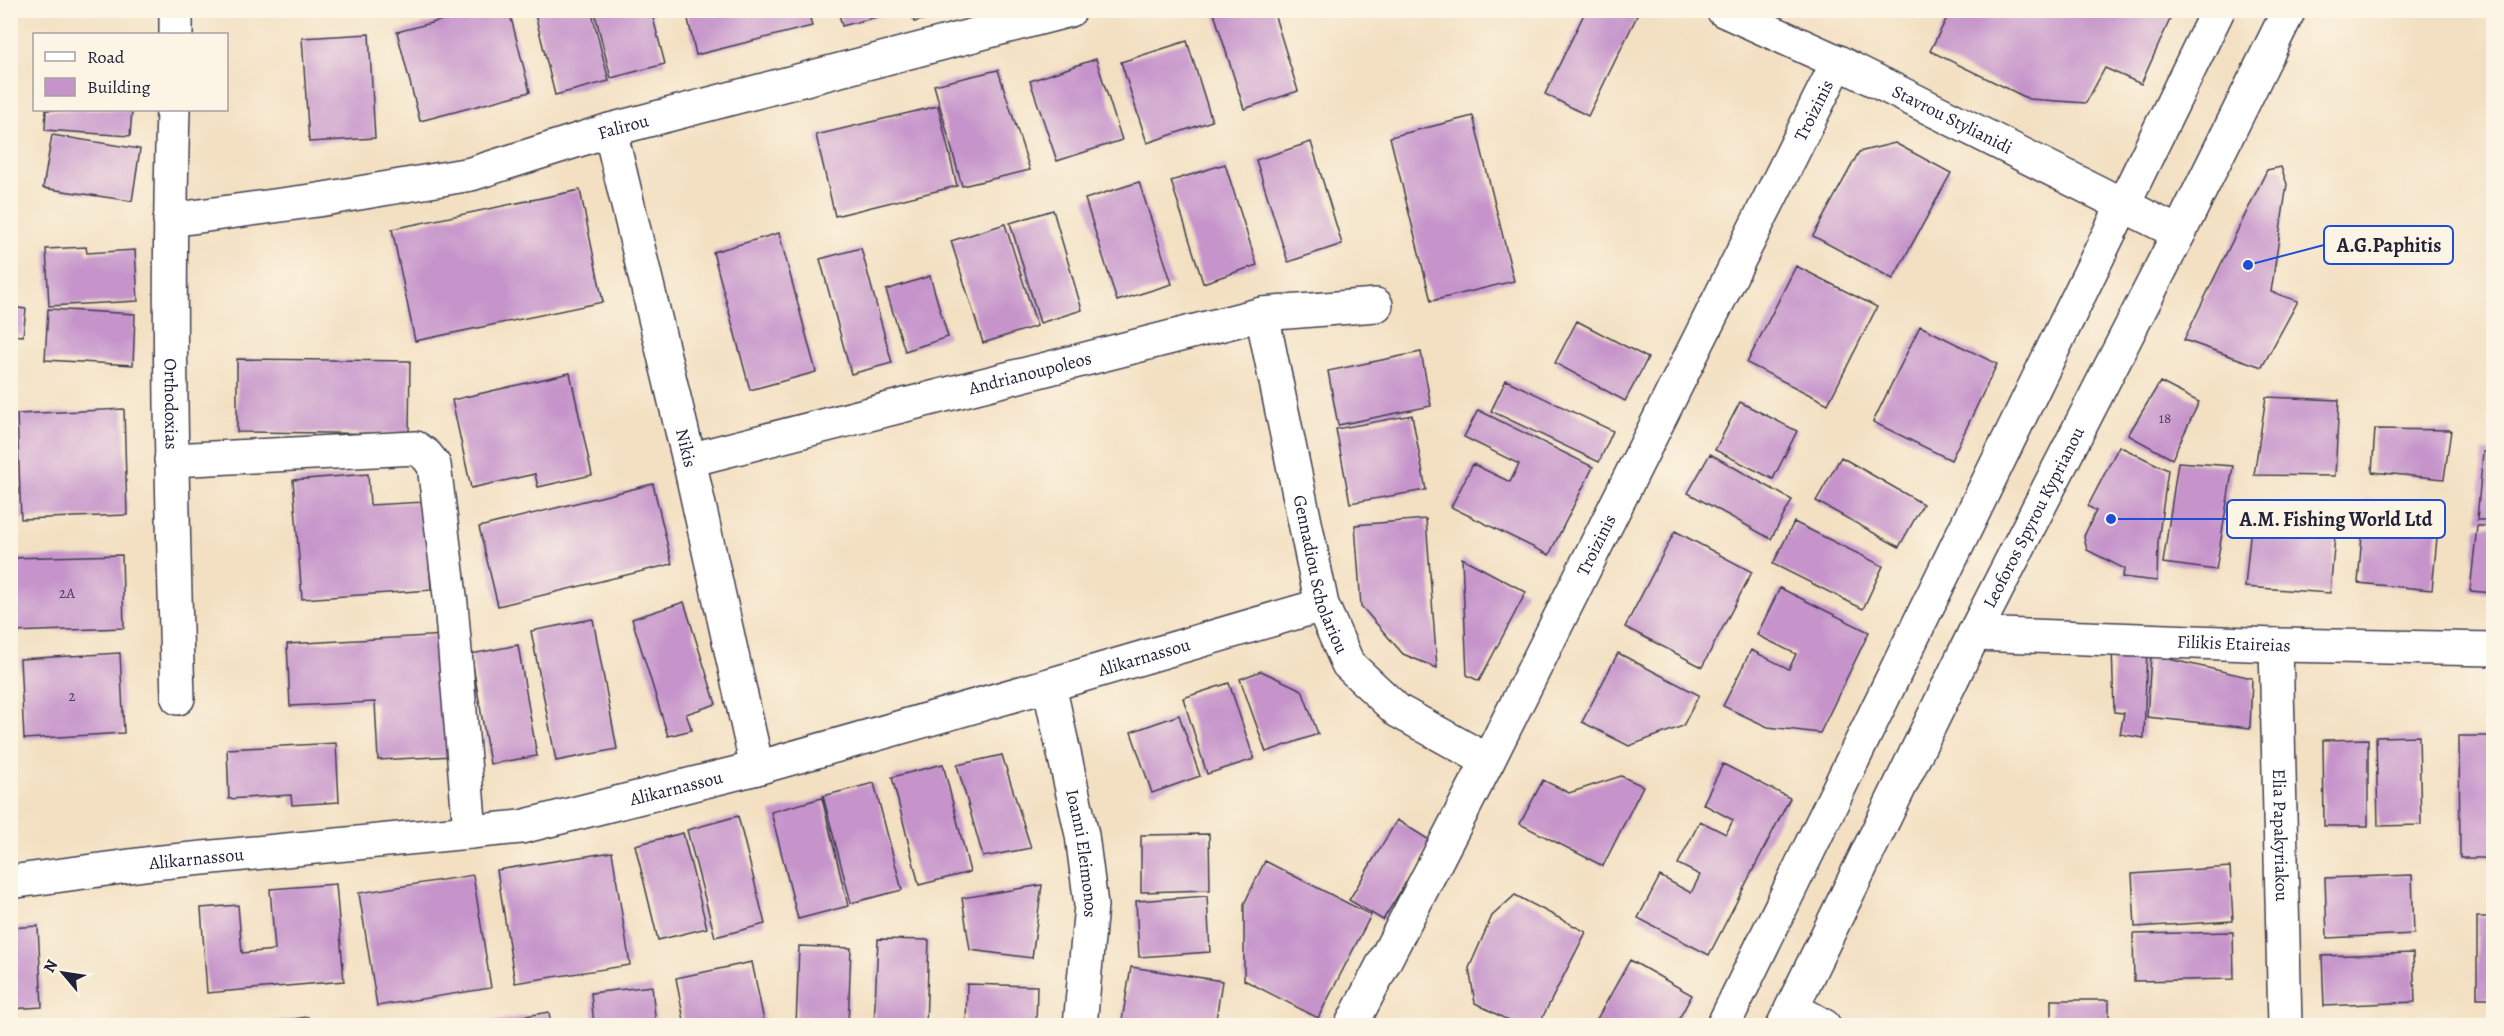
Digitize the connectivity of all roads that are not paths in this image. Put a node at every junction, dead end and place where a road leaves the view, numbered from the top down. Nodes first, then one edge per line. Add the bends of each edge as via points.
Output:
1 (176, 10) edge
2 (1071, 10) edge
3 (1723, 10) edge
4 (2218, 10) edge
5 (2289, 10) edge
6 (176, 33) edge
7 (1838, 62) junction
8 (173, 111) edge
9 (610, 130) junction
10 (2122, 205) junction
11 (170, 220) junction
12 (2180, 233) junction
13 (1376, 304) dead end
14 (1262, 314) junction
15 (171, 460) junction
16 (689, 460) junction
17 (1322, 605) junction
18 (1974, 634) junction
19 (2276, 645) junction
20 (2493, 649) edge
21 (1049, 685) junction
22 (178, 698) dead end
23 (1488, 761) junction
24 (757, 768) junction
25 (470, 832) junction
26 (10, 882) edge
27 (1787, 1017) edge
28 (1080, 1026) edge
29 (1351, 1026) edge
30 (1723, 1026) edge
31 (1824, 1026) edge
32 (2285, 1026) edge

1 - 6 street
2 - 9 street, Falirou
3 - 7 street, Stavrou Stylianidi
4 - 10 street
5 - 12 street, Leoforos Spyrou Kyprianou
7 - 10 street, Stavrou Stylianidi
7 - 23 street, Troizinis
8 - 11 street, Orthodoxias
9 - 11 street, Falirou via 471,174
9 - 16 street, Nikis
10 - 12 street, Stavrou Stylianidi
10 - 30 street
11 - 15 street, Orthodoxias
12 - 18 street, Leoforos Spyrou Kyprianou
13 - 14 street, Andrianoupoleos
14 - 16 street, Andrianoupoleos
14 - 17 street, Gennadiou Scholariou
15 - 22 street, Orthodoxias
15 - 25 street via 416,448 434,465 451,604
16 - 24 street, Nikis
17 - 21 street, Alikarnassou
17 - 23 street, Gennadiou Scholariou via 1348,664 1398,711
18 - 19 street, Filikis Etaireias
18 - 27 street, Leoforos Spyrou Kyprianou
19 - 20 street, Filikis Etaireias
19 - 32 street, Elia Papakyriakou
21 - 24 street, Alikarnassou
21 - 28 street, Ioanni Eleimonos via 1082,835 1091,905
23 - 29 street, Troizinis
24 - 25 street, Alikarnassou via 521,827
25 - 26 street, Alikarnassou via 152,863
27 - 31 street

